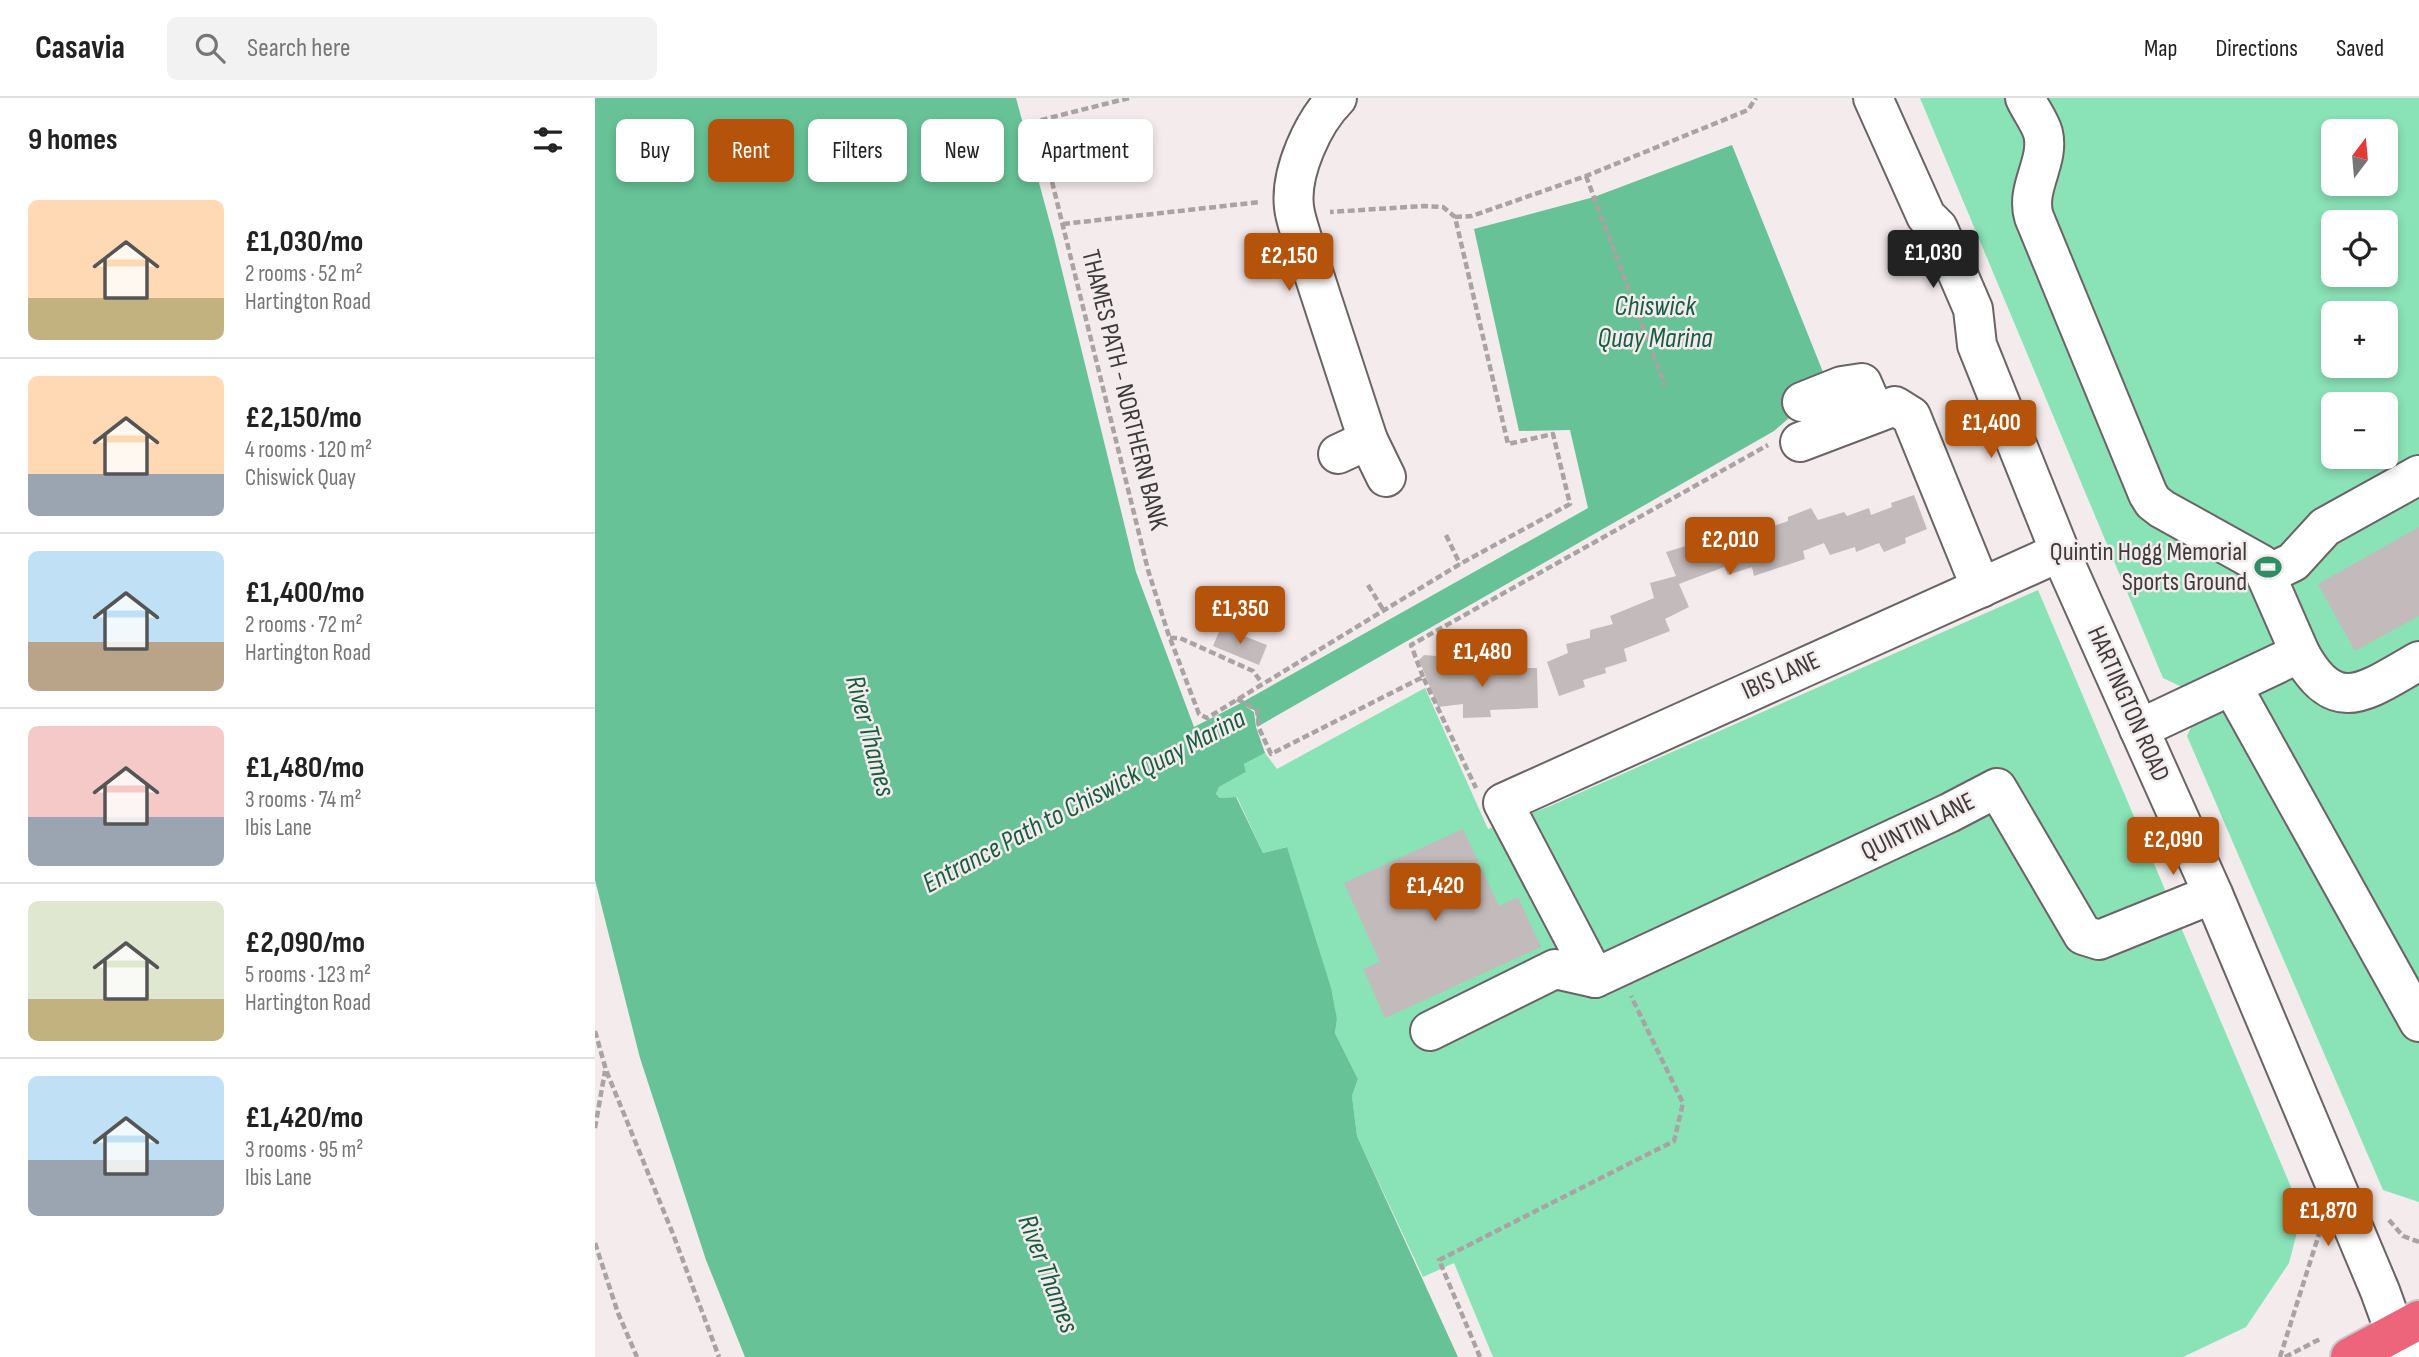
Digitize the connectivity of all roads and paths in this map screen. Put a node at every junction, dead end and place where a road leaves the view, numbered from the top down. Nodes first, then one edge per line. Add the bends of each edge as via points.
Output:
1 (1129, 98) edge
2 (1337, 98) edge
3 (1755, 98) edge
4 (1873, 98) edge
5 (2025, 98) edge
6 (1586, 176) junction
7 (1455, 218) junction
8 (1298, 222) junction
9 (1063, 224) junction
10 (1665, 386) dead end
11 (1802, 402) dead end
12 (1875, 413) junction
13 (1800, 442) joint
14 (2419, 475) edge
15 (1386, 477) dead end
16 (1446, 535) dead end
17 (2060, 552) junction
18 (1460, 564) junction
19 (2266, 575) junction
20 (1368, 585) dead end
21 (1981, 588) junction
22 (1384, 611) junction
23 (1170, 638) junction
24 (2299, 653) junction
25 (2419, 662) edge
26 (1423, 677) junction
27 (1262, 683) junction
28 (2232, 686) junction
29 (1238, 701) junction
30 (2139, 729) junction
31 (1503, 803) junction
32 (2213, 894) junction
33 (1607, 973) junction
34 (2419, 1022) edge
35 (595, 1031) edge
36 (1430, 1031) dead end
37 (605, 1070) junction
38 (595, 1128) edge
39 (2321, 1226) dead end
40 (595, 1243) edge
41 (2406, 1336) edge
42 (2339, 1345) edge
43 (637, 1357) edge
44 (719, 1357) edge
45 (1480, 1357) edge
46 (2283, 1357) edge

1 - 9 path, THAMES PATH - NORTHERN BANK via 1037,121
2 - 8 street via 1326,109 1300,159 1295,184
3 - 6 path via 1748,110
4 - 17 street, HARTINGTON ROAD via 1973,309 1977,345
5 - 19 street via 2044,143 2031,198 2034,217 2148,494 2162,509 2261,564
6 - 7 path
6 - 10 path
7 - 8 path via 1443,207 1424,206 1317,213
7 - 18 path via 1508,444 1553,434 1570,504
8 - 9 path via 1265,201
8 - 15 street via 1353,447
9 - 23 path, THAMES PATH - NORTHERN BANK via 1148,569
11 - 12 street via 1862,383
12 - 13 street
12 - 21 street via 1895,406 1911,416
13 - 26 path via 1790,432 1411,645
14 - 19 street via 2325,527 2293,562
16 - 18 path
17 - 21 street, IBIS LANE
17 - 30 street, HARTINGTON ROAD
18 - 22 path
19 - 24 street
20 - 22 path
21 - 31 street, IBIS LANE
22 - 27 path
23 - 27 path via 1253,671
23 - 29 path, THAMES PATH - NORTHERN BANK via 1199,713 1207,718
24 - 25 street via 2319,682 2341,693 2370,688
24 - 28 street
26 - 29 path via 1271,754 1259,728 1257,710
26 - 31 path via 1481,798
27 - 29 path
28 - 30 street
28 - 34 street
30 - 32 street, HARTINGTON ROAD
31 - 33 street
32 - 33 street, QUINTIN LANE via 2099,940 2083,935 1997,788
32 - 41 street, HARTINGTON ROAD
33 - 36 street via 1555,970
33 - 45 path via 1683,1103 1674,1141 1439,1260
35 - 37 path
37 - 38 path
37 - 44 path
39 - 46 path
40 - 43 path
41 - 42 highway
42 - 46 path via 2315,1343

